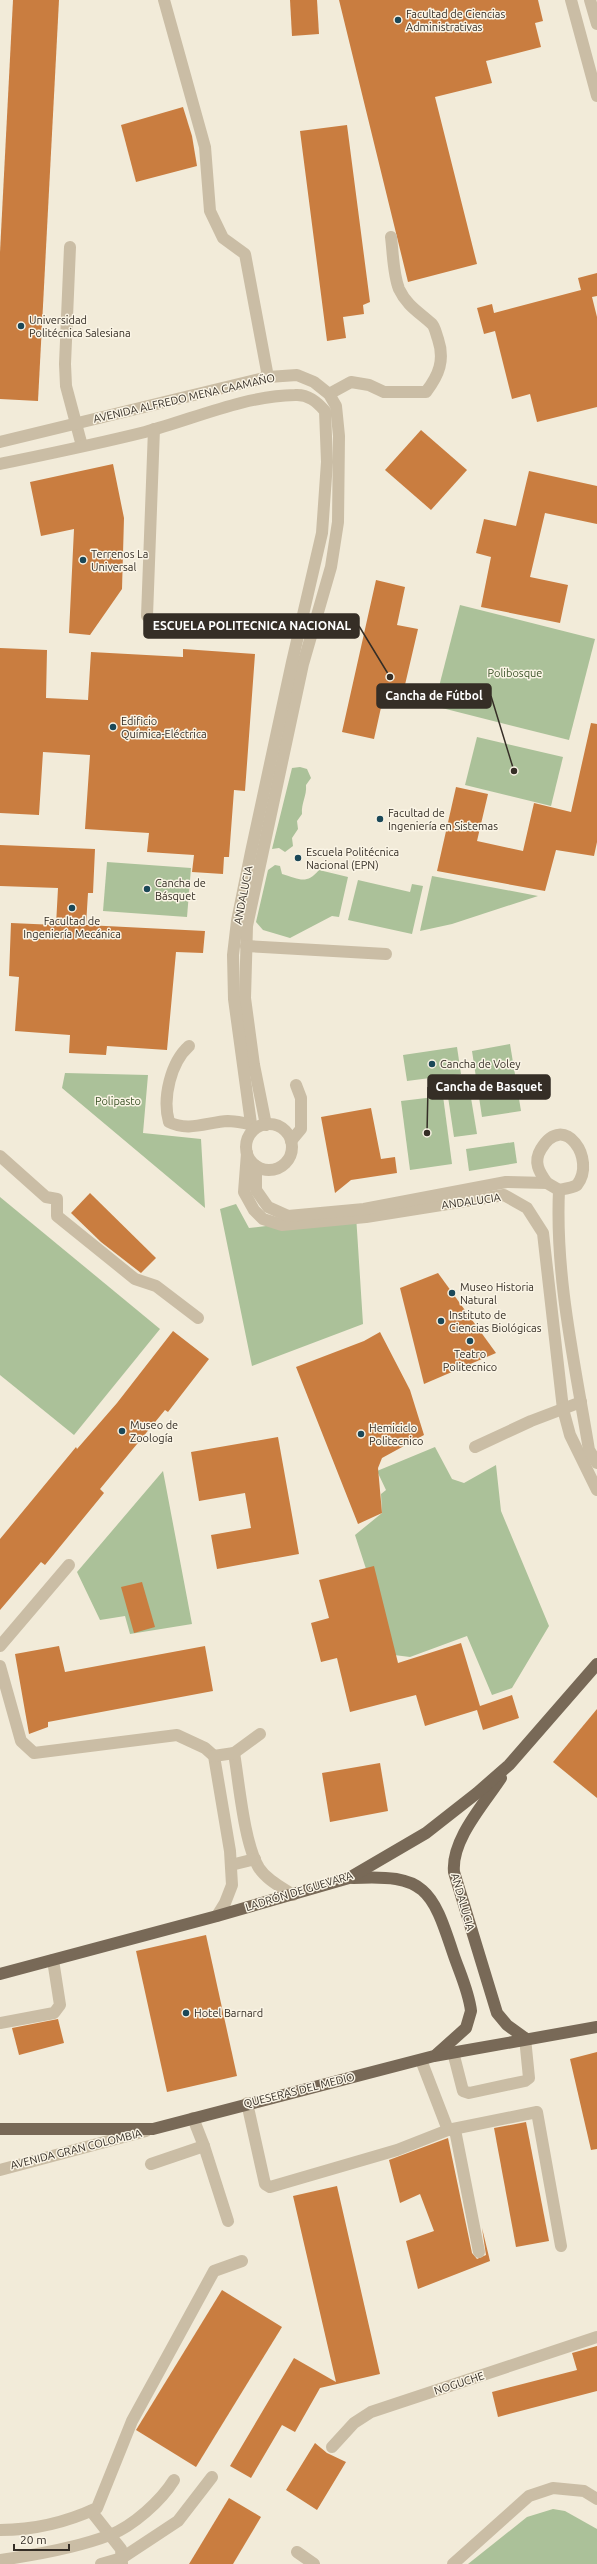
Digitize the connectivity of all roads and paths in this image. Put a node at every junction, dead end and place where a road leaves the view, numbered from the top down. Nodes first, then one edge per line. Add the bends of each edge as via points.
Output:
1 (164, 0) edge
2 (571, 0) edge
3 (590, 0) edge
4 (597, 24) edge
5 (597, 96) edge
6 (391, 237) dead end
7 (70, 247) dead end
8 (268, 377) junction
9 (314, 382) junction
10 (329, 394) junction
11 (308, 397) junction
12 (76, 423) junction
13 (154, 429) junction
14 (0, 442) edge
15 (82, 446) junction
16 (0, 464) edge
17 (147, 616) dead end
18 (296, 644) junction
19 (308, 648) junction
20 (298, 663) junction
21 (246, 946) junction
22 (386, 954) dead end
23 (189, 1046) dead end
24 (296, 1086) dead end
25 (266, 1125) junction
26 (251, 1128) junction
27 (291, 1141) junction
28 (247, 1154) junction
29 (0, 1156) edge
30 (256, 1166) junction
31 (547, 1183) junction
32 (559, 1190) junction
33 (198, 1318) dead end
34 (581, 1402) junction
35 (563, 1408) junction
36 (475, 1447) dead end
37 (597, 1464) edge
38 (597, 1490) edge
39 (69, 1566) dead end
40 (0, 1646) edge
41 (597, 1664) edge
42 (0, 1666) edge
43 (260, 1734) dead end
44 (224, 1754) junction
45 (509, 1765) junction
46 (255, 1859) junction
47 (231, 1865) junction
48 (349, 1878) junction
49 (293, 1894) junction
50 (217, 1916) junction
51 (53, 1960) junction
52 (0, 1974) edge
53 (0, 2023) edge
54 (597, 2027) edge
55 (525, 2038) junction
56 (453, 2052) junction
57 (434, 2056) junction
58 (421, 2060) junction
59 (247, 2103) junction
60 (194, 2118) junction
61 (0, 2129) edge
62 (153, 2129) junction
63 (452, 2130) junction
64 (204, 2146) junction
65 (151, 2164) dead end
66 (0, 2170) edge
67 (228, 2221) dead end
68 (561, 2246) dead end
69 (480, 2252) dead end
70 (242, 2261) dead end
71 (597, 2337) edge
72 (332, 2447) dead end
73 (212, 2477) dead end
74 (174, 2480) dead end
75 (597, 2499) edge
76 (91, 2511) junction
77 (0, 2530) edge
78 (111, 2535) junction
79 (297, 2552) dead end
80 (0, 2560) edge
81 (122, 2561) edge
82 (101, 2564) edge
83 (314, 2564) edge
84 (453, 2564) edge

1 - 8 street via 205,147 210,211 223,238 245,254
2 - 5 street
3 - 4 street
6 - 10 street via 398,288 422,318 433,325 441,350 442,363 434,382 426,392 384,392 369,385 351,382
7 - 12 street via 65,364 66,386
8 - 9 street, AVENIDA ALFREDO MENA CAAMAÑO via 297,375
8 - 12 street, AVENIDA ALFREDO MENA CAAMAÑO
9 - 10 street, AVENIDA ALFREDO MENA CAAMAÑO
9 - 11 street
10 - 19 street, AVENIDA ALFREDO MENA CAAMAÑO via 336,406 339,436 338,522 331,567
11 - 13 street, AVENIDA ALFREDO MENA CAAMAÑO via 296,395 250,401
11 - 18 street via 325,411 326,462 322,533
12 - 14 street, AVENIDA ALFREDO MENA CAAMAÑO
12 - 15 street
13 - 15 street, AVENIDA ALFREDO MENA CAAMAÑO
13 - 17 street
15 - 16 street, AVENIDA ALFREDO MENA CAAMAÑO
18 - 19 street
18 - 20 street
19 - 20 street, AVENIDA ALFREDO MENA CAAMAÑO
20 - 21 street, ANDALUCIA via 247,926
20 - 26 street, ANDALUCIA via 237,922 233,955 234,999
21 - 22 street
21 - 25 street, ANDALUCIA via 246,998 254,1065
23 - 26 street via 177,1058 171,1070 169,1122 174,1125 197,1127 228,1121
24 - 27 street via 301,1098 301,1129
25 - 26 street
25 - 27 street via 281,1128
26 - 28 street
27 - 30 street via 291,1149 285,1163 271,1170
28 - 30 street
28 - 35 street, ANDALUCIA via 244,1192 254,1210 264,1219 282,1225 366,1217 504,1195 527,1208 543,1233
29 - 33 street via 46,1198 57,1199 57,1216 135,1279 156,1286
30 - 31 street, ANDALUCIA via 256,1190 268,1207 288,1216 364,1209 506,1182
31 - 32 street, ANDALUCIA
31 - 32 street via 538,1170 537,1155 545,1142 559,1135 573,1136 586,1146 591,1160 589,1168 587,1175 576,1185
32 - 34 street via 557,1230 562,1287
34 - 35 street
34 - 37 street via 589,1450
35 - 36 street
35 - 38 street, ANDALUCIA via 570,1435
39 - 40 street
41 - 45 main road, LADRÓN DE GUEVARA
42 - 44 street via 21,1741 34,1753 177,1735
43 - 44 street
44 - 46 street
44 - 47 street
45 - 48 main road, LADRÓN DE GUEVARA via 426,1833
45 - 55 main road, ANDALUCIA via 460,1841 454,1856 454,1867 497,2013 507,2025
46 - 47 street
46 - 49 street via 265,1875
47 - 50 street via 232,1885 226,1903
48 - 49 main road, LADRÓN DE GUEVARA
48 - 57 main road via 380,1876 408,1881 422,1889 438,1908 471,2011 466,2028
49 - 50 main road, LADRÓN DE GUEVARA
50 - 51 main road, LADRÓN DE GUEVARA
51 - 52 main road, LADRÓN DE GUEVARA
51 - 53 street via 60,2005 57,2010 54,2013
54 - 55 main road, QUESERAS DEL MEDIO
55 - 56 main road, QUESERAS DEL MEDIO
55 - 56 street via 529,2078 469,2093 463,2091
56 - 57 main road, QUESERAS DEL MEDIO
57 - 58 main road, QUESERAS DEL MEDIO
58 - 59 main road, QUESERAS DEL MEDIO
58 - 63 street
59 - 60 main road, QUESERAS DEL MEDIO
59 - 63 street via 265,2184 270,2187 397,2150
60 - 62 main road, QUESERAS DEL MEDIO
60 - 64 street
61 - 62 main road, QUESERAS DEL MEDIO
62 - 66 street, AVENIDA GRAN COLOMBIA
63 - 68 street via 537,2112
63 - 69 street
64 - 65 street
64 - 67 street
70 - 76 street via 214,2271 132,2421 97,2508
71 - 72 street, NOGUCHE via 371,2412 354,2423
73 - 81 street via 178,2521
74 - 78 street via 140,2515
75 - 84 street via 584,2491 553,2488 529,2496
76 - 77 street via 67,2520
76 - 78 street
78 - 80 street via 62,2549
78 - 81 street via 121,2549
79 - 83 street
81 - 82 street

